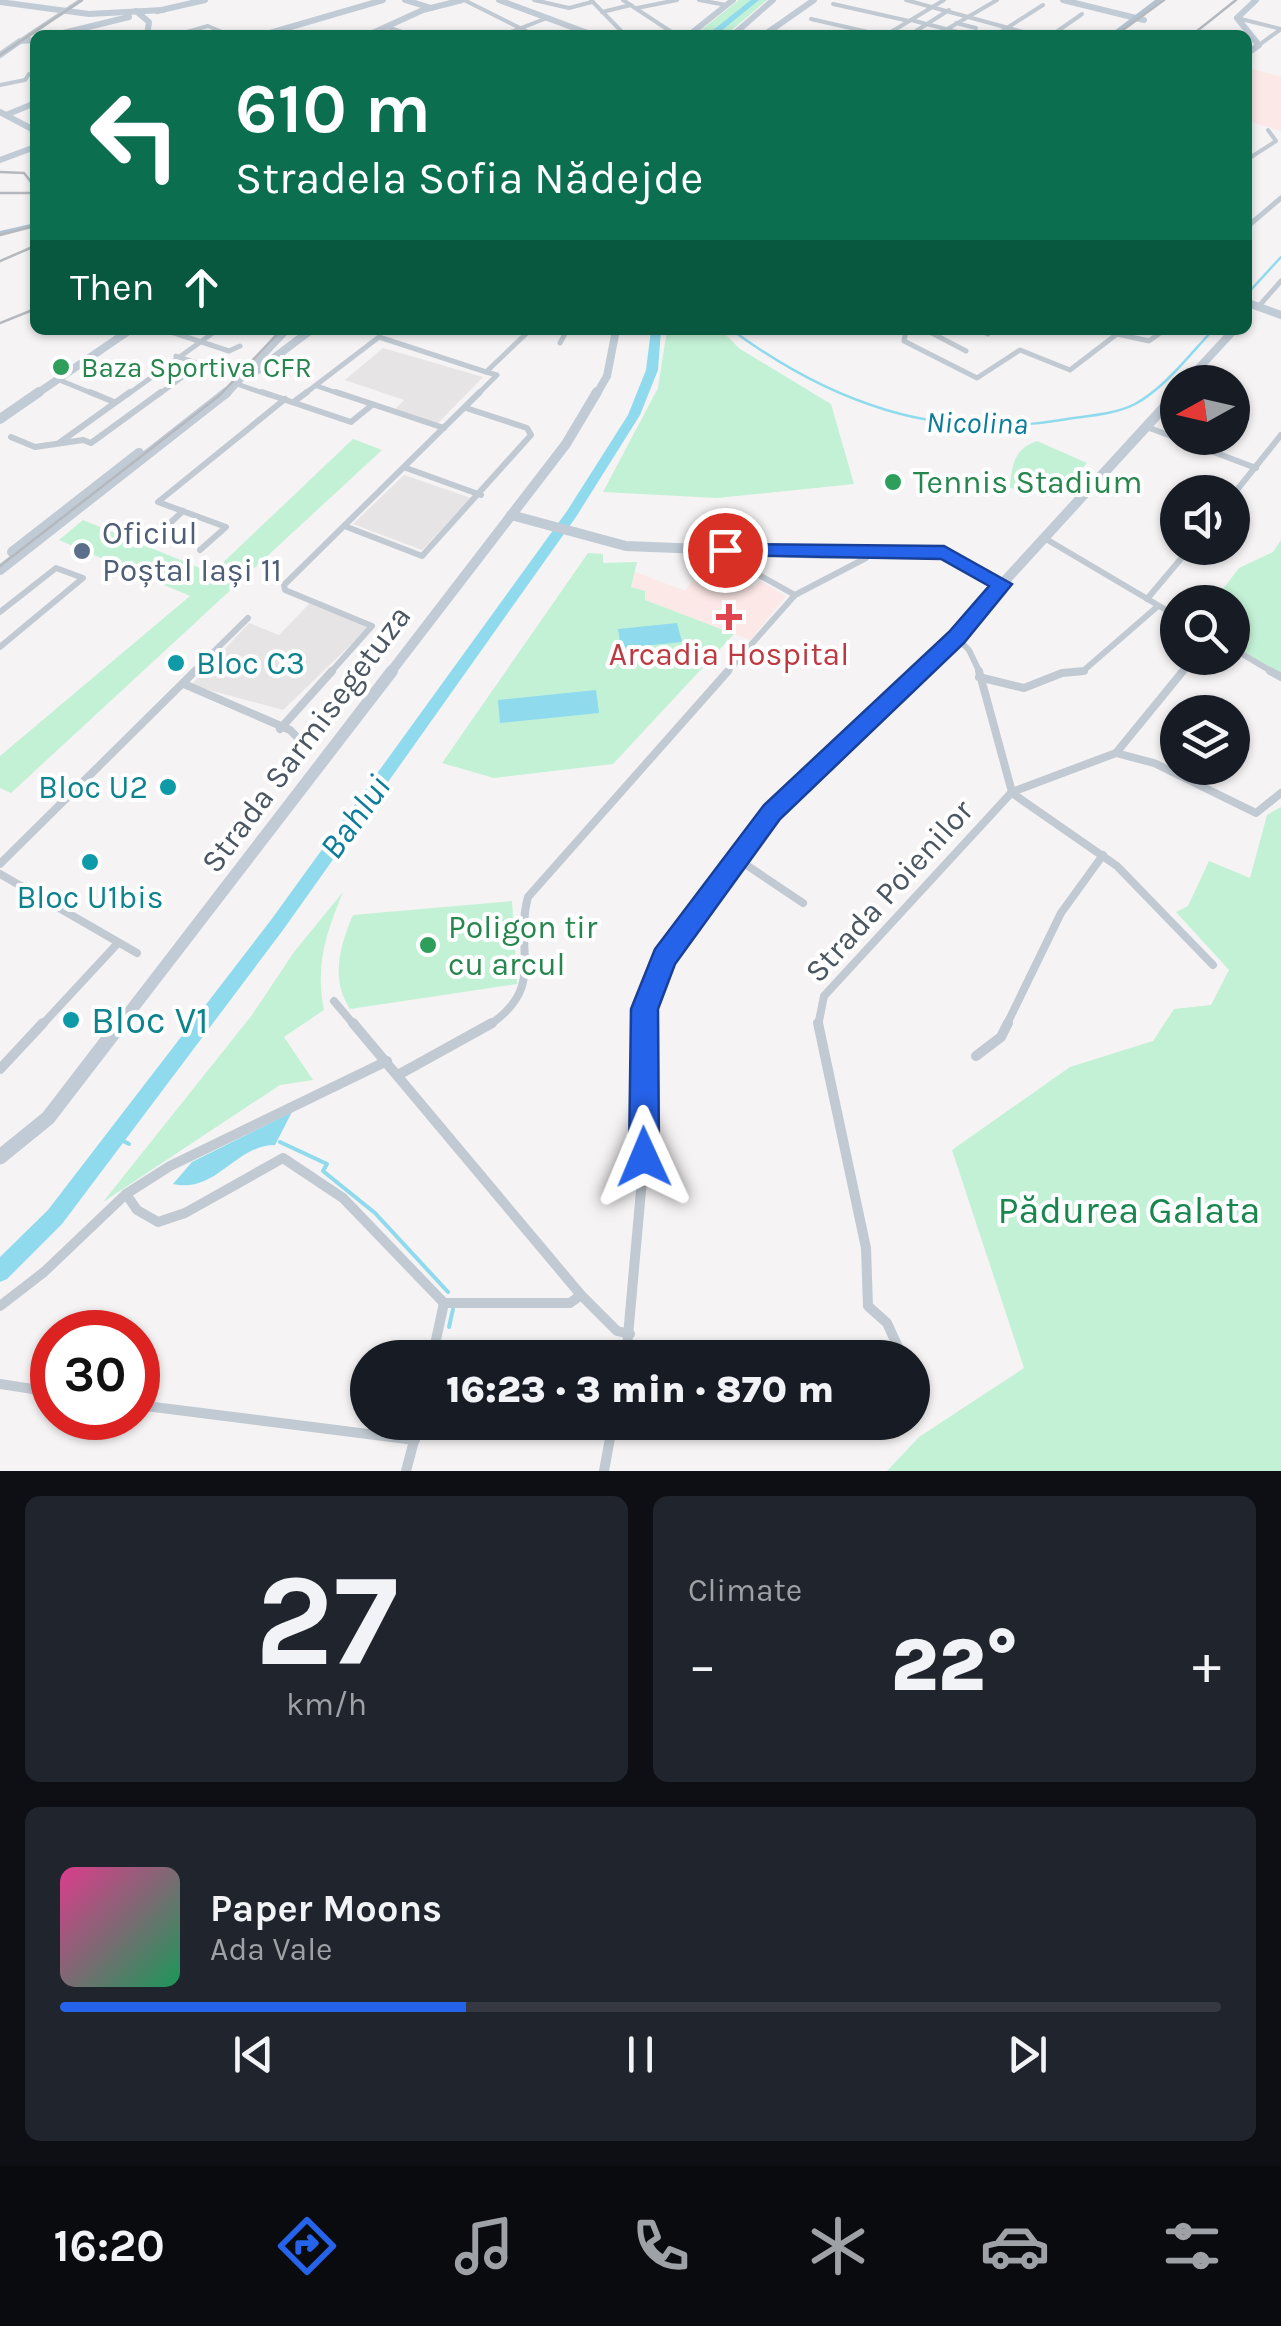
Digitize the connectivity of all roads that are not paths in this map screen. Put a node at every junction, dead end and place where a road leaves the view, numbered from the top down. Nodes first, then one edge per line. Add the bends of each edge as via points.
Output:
1 (80, 0) edge
2 (205, 0) edge
3 (383, 0) edge
4 (405, 0) edge
5 (463, 0) edge
6 (499, 0) edge
7 (534, 0) edge
8 (623, 0) edge
9 (677, 0) edge
10 (699, 0) edge
11 (773, 0) edge
12 (814, 0) edge
13 (906, 0) edge
14 (944, 0) edge
15 (997, 0) edge
16 (1064, 0) edge
17 (1072, 0) edge
18 (1160, 0) edge
19 (1170, 0) edge
20 (1256, 0) edge
21 (591, 1) edge
22 (0, 2) edge
23 (730, 2) edge
24 (833, 4) dead end
25 (1043, 5) dead end
26 (934, 6) junction
27 (633, 7) junction
28 (431, 8) junction
29 (64, 10) junction
30 (163, 10) junction
31 (949, 10) junction
32 (602, 12) junction
33 (142, 14) junction
34 (1082, 14) dead end
35 (970, 16) junction
36 (547, 18) junction
37 (1141, 18) junction
38 (1237, 18) junction
39 (811, 20) dead end
40 (911, 20) junction
41 (956, 23) junction
42 (926, 24) junction
43 (387, 27) junction
44 (976, 28) dead end
45 (1007, 28) junction
46 (519, 29) joint
47 (946, 29) junction
48 (1281, 29) edge
49 (36, 30) edge
50 (76, 30) edge
51 (83, 30) edge
52 (148, 30) edge
53 (280, 30) edge
54 (380, 30) edge
55 (396, 30) edge
56 (579, 30) edge
57 (619, 30) edge
58 (668, 30) edge
59 (695, 30) edge
60 (739, 30) edge
61 (771, 30) edge
62 (860, 30) edge
63 (893, 30) edge
64 (917, 30) edge
65 (950, 30) edge
66 (1004, 30) edge
67 (1015, 30) edge
68 (1059, 30) edge
69 (1121, 30) edge
70 (1128, 30) edge
71 (1247, 30) edge
72 (30, 34) edge
73 (1252, 36) edge
74 (30, 42) edge
75 (17, 43) junction
76 (1259, 44) junction
77 (1252, 50) edge
78 (0, 54) edge
79 (28, 74) dead end
80 (0, 85) edge
81 (30, 105) edge
82 (2, 115) edge
83 (30, 128) edge
84 (1268, 130) dead end
85 (30, 146) edge
86 (1252, 156) edge
87 (0, 160) edge
88 (1281, 198) edge
89 (1252, 217) edge
90 (30, 228) edge
91 (0, 235) edge
92 (1281, 281) edge
93 (1252, 305) edge
94 (1281, 315) edge
95 (123, 335) edge
96 (178, 335) edge
97 (208, 335) edge
98 (272, 335) edge
99 (281, 335) edge
100 (303, 335) edge
101 (525, 335) edge
102 (564, 335) edge
103 (616, 335) edge
104 (905, 335) edge
105 (936, 335) edge
106 (1116, 335) edge
107 (1122, 335) edge
108 (1156, 335) edge
109 (1229, 335) edge
110 (196, 342) junction
111 (560, 343) dead end
112 (240, 346) dead end
113 (966, 351) dead end
114 (176, 356) junction
115 (1202, 365) edge
116 (486, 372) junction
117 (57, 379) junction
118 (233, 383) junction
119 (317, 386) junction
120 (285, 399) junction
121 (295, 401) junction
122 (114, 402) junction
123 (372, 405) junction
124 (466, 408) junction
125 (1160, 412) edge
126 (0, 419) edge
127 (1147, 426) junction
128 (444, 428) junction
129 (1281, 435) edge
130 (10, 437) dead end
131 (59, 444) junction
132 (406, 468) junction
133 (1256, 468) junction
134 (1250, 475) edge
135 (481, 495) junction
136 (182, 511) junction
137 (517, 516) junction
138 (348, 526) junction
139 (154, 538) dead end
140 (1046, 540) junction
141 (200, 550) dead end
142 (725, 550) junction
143 (865, 554) junction
144 (0, 562) edge
145 (1176, 565) edge
146 (0, 570) edge
147 (1002, 584) junction
148 (795, 595) junction
149 (1148, 599) junction
150 (1158, 606) joint
151 (0, 612) edge
152 (248, 618) dead end
153 (957, 638) junction
154 (0, 646) edge
155 (1250, 659) edge
156 (1179, 675) edge
157 (979, 676) junction
158 (1281, 677) edge
159 (184, 684) junction
160 (280, 729) junction
161 (298, 738) dead end
162 (1116, 753) junction
163 (1012, 792) junction
164 (1281, 794) edge
165 (1104, 856) junction
166 (736, 858) junction
167 (0, 864) edge
168 (2, 878) edge
169 (803, 903) dead end
170 (118, 943) junction
171 (137, 953) dead end
172 (1212, 965) dead end
173 (334, 1000) dead end
174 (976, 1056) dead end
175 (386, 1061) junction
176 (0, 1069) edge
177 (398, 1075) junction
178 (0, 1157) edge
179 (126, 1194) junction
180 (581, 1295) junction
181 (444, 1303) junction
182 (0, 1306) edge
183 (630, 1334) junction
184 (436, 1340) edge
185 (629, 1340) edge
186 (895, 1340) edge
187 (0, 1384) edge
188 (30, 1389) edge
189 (160, 1408) edge
190 (350, 1432) edge
191 (415, 1440) edge
192 (610, 1440) edge
193 (406, 1471) edge
194 (604, 1471) edge

1 - 29 street
2 - 30 street
3 - 53 street
4 - 28 street
5 - 28 street
5 - 46 street
6 - 36 street
7 - 21 street via 569,8
8 - 27 street
9 - 27 street
10 - 23 street
11 - 60 street
12 - 61 street
13 - 26 street
14 - 26 street
15 - 35 street
16 - 37 street
17 - 37 street
18 - 37 main road
19 - 37 main road
20 - 38 street
21 - 32 street
22 - 29 street
23 - 59 street
24 - 40 street
25 - 45 street
26 - 31 street
26 - 40 street
27 - 32 street
27 - 58 street
28 - 43 street
29 - 33 street
29 - 49 street
30 - 33 street
30 - 33 street
31 - 35 street
31 - 42 street
32 - 57 street
33 - 50 street
33 - 51 street
33 - 52 street
34 - 68 street
35 - 41 street
35 - 45 street
36 - 46 street
36 - 56 street
37 - 69 main road
37 - 70 main road
38 - 48 street
38 - 71 street
39 - 62 street
40 - 42 street
40 - 63 street
41 - 44 street
41 - 47 street
42 - 47 street
42 - 64 street
43 - 54 street
43 - 55 street
45 - 66 street
45 - 67 street
47 - 65 street
48 - 76 street
72 - 75 street
73 - 76 street
74 - 75 street
75 - 78 street
76 - 77 street
79 - 80 street
81 - 82 street
82 - 83 street
84 - 86 street via 1276,141
85 - 87 street
88 - 89 street
90 - 91 main road
92 - 93 street
93 - 94 street
95 - 117 street
96 - 110 street
97 - 110 street
98 - 118 street
99 - 118 street
100 - 118 street
101 - 116 street
102 - 111 street
103 - 137 street, Strada Sarmisegetuza via 593,404
104 - 106 street via 904,342 977,378 1020,350 1070,370
105 - 113 street
107 - 108 street
109 - 115 street
110 - 112 street via 231,352
110 - 114 street
114 - 122 street
114 - 131 street via 200,364 91,442
116 - 119 street via 380,337
116 - 124 street via 497,375
117 - 122 street
117 - 126 street
118 - 120 street
118 - 144 street
118 - 146 street
119 - 121 street
119 - 123 street
120 - 121 street
120 - 136 street via 158,502
121 - 123 street via 351,422
122 - 131 street
123 - 128 street
124 - 128 street
124 - 135 street via 531,431
125 - 127 street
127 - 133 street
127 - 140 street
128 - 132 street
129 - 133 street
130 - 131 street via 35,447
132 - 135 street
132 - 138 street
133 - 134 street
135 - 138 street via 422,556
136 - 139 street
136 - 141 street via 226,527
137 - 142 street via 626,546
137 - 178 street, Strada Sarmisegetuza via 48,1118
138 - 160 street via 284,588 368,621 371,629
140 - 147 street
140 - 149 street
142 - 143 street
142 - 148 street via 723,555
143 - 147 street via 944,552
143 - 148 street
145 - 149 street
147 - 153 street
148 - 177 street via 528,897 522,926 526,980 505,1016
149 - 150 street
150 - 157 street via 1082,672 1024,688
151 - 154 street via 56,568 83,578
152 - 159 street
153 - 157 street, Strada Poienilor via 966,643
153 - 166 street via 772,812
155 - 158 street
156 - 162 street
157 - 163 street, Strada Poienilor
159 - 160 street
159 - 167 street
160 - 161 street
162 - 163 street
162 - 164 street via 1154,763 1256,813
163 - 165 street
163 - 186 street, Strada Poienilor via 824,996 819,1011 866,1248 868,1306
165 - 172 street
165 - 174 street via 1062,913 1001,1037
166 - 169 street
166 - 183 street via 665,958 644,1009 644,1157
168 - 170 street
170 - 171 street
170 - 176 street
173 - 175 street
175 - 177 street
175 - 179 street
177 - 180 street
179 - 181 street via 136,1210 158,1222 283,1158 295,1160
179 - 182 street
180 - 181 street via 570,1303
180 - 183 street via 617,1331
181 - 184 street
183 - 185 street
187 - 188 street
189 - 190 street
191 - 193 street
192 - 194 street

